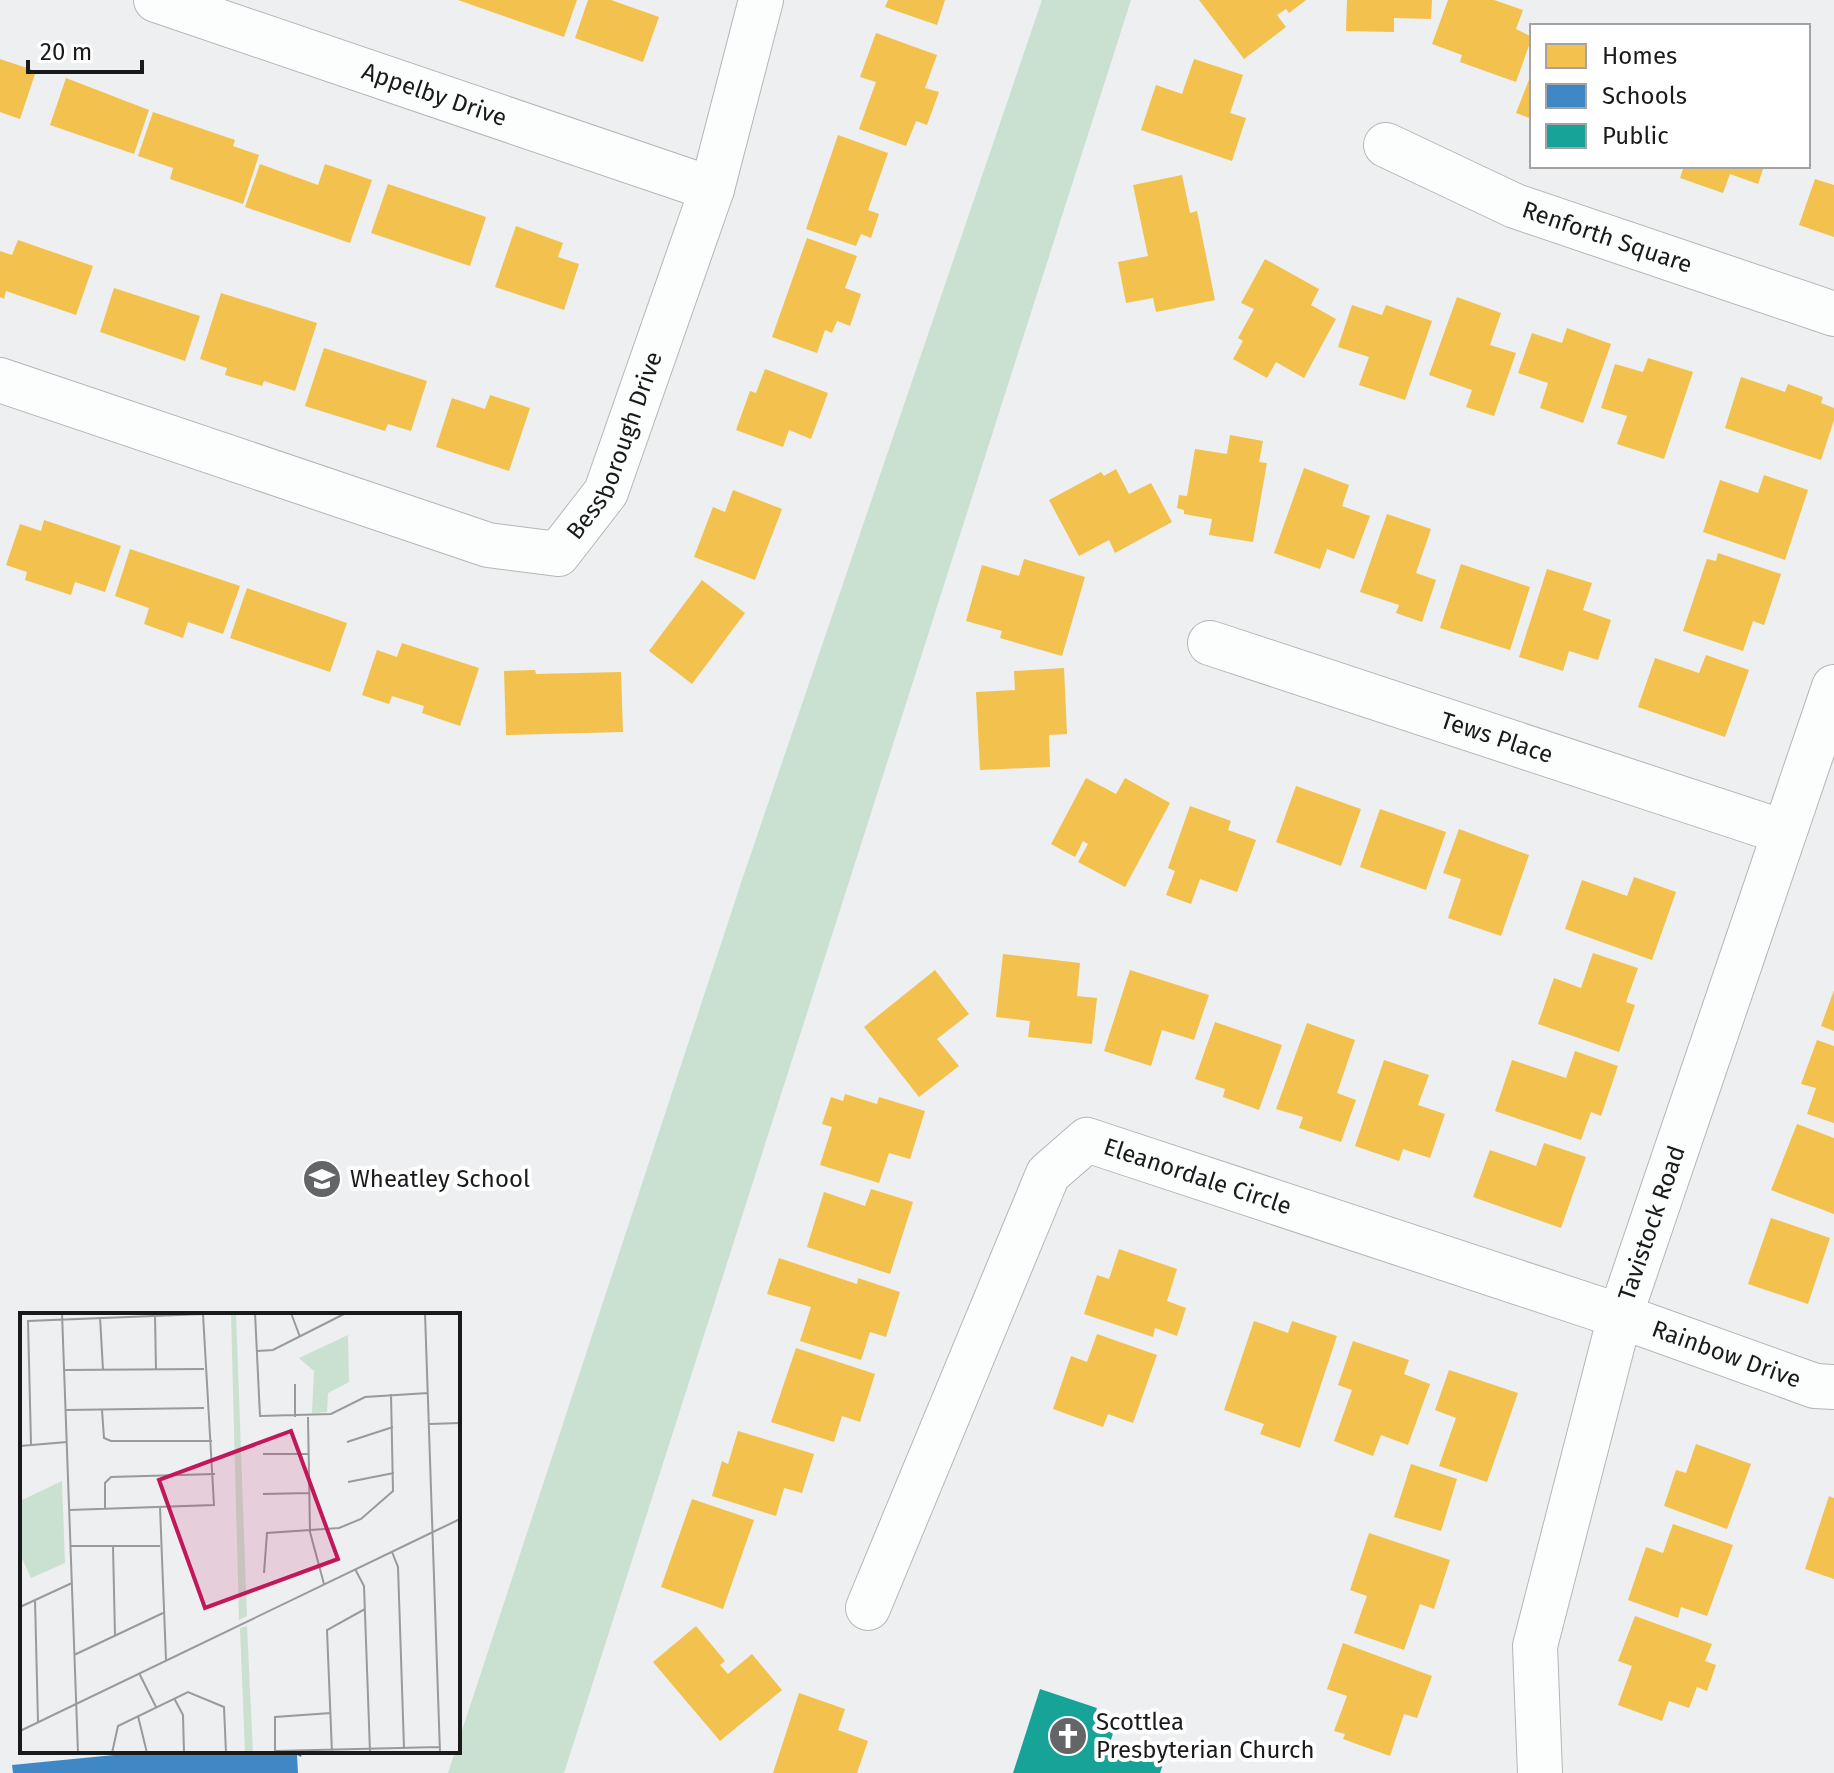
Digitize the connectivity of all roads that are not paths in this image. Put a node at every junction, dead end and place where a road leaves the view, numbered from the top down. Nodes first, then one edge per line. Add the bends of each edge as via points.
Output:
1 (156, 0) edge
2 (761, 0) edge
3 (1386, 145) dead end
4 (712, 189) junction
5 (1834, 314) edge
6 (0, 380) edge
7 (1210, 643) dead end
8 (1834, 687) edge
9 (1783, 832) junction
10 (1620, 1316) junction
11 (1834, 1387) edge
12 (868, 1608) dead end
13 (1540, 1773) edge

1 - 4 street, Appelby Drive
2 - 4 street, Bessborough Drive
3 - 5 street, Renforth Square via 1515,206
4 - 6 street, Bessborough Drive via 606,492 558,554 488,545
7 - 9 street, Tews Place
8 - 9 street, Tavistock Road
9 - 10 street, Tavistock Road
10 - 11 street, Rainbow Drive via 1815,1386
10 - 12 street, Eleanordale Circle via 1087,1140 1048,1174
10 - 13 street, Tavistock Road via 1535,1646

